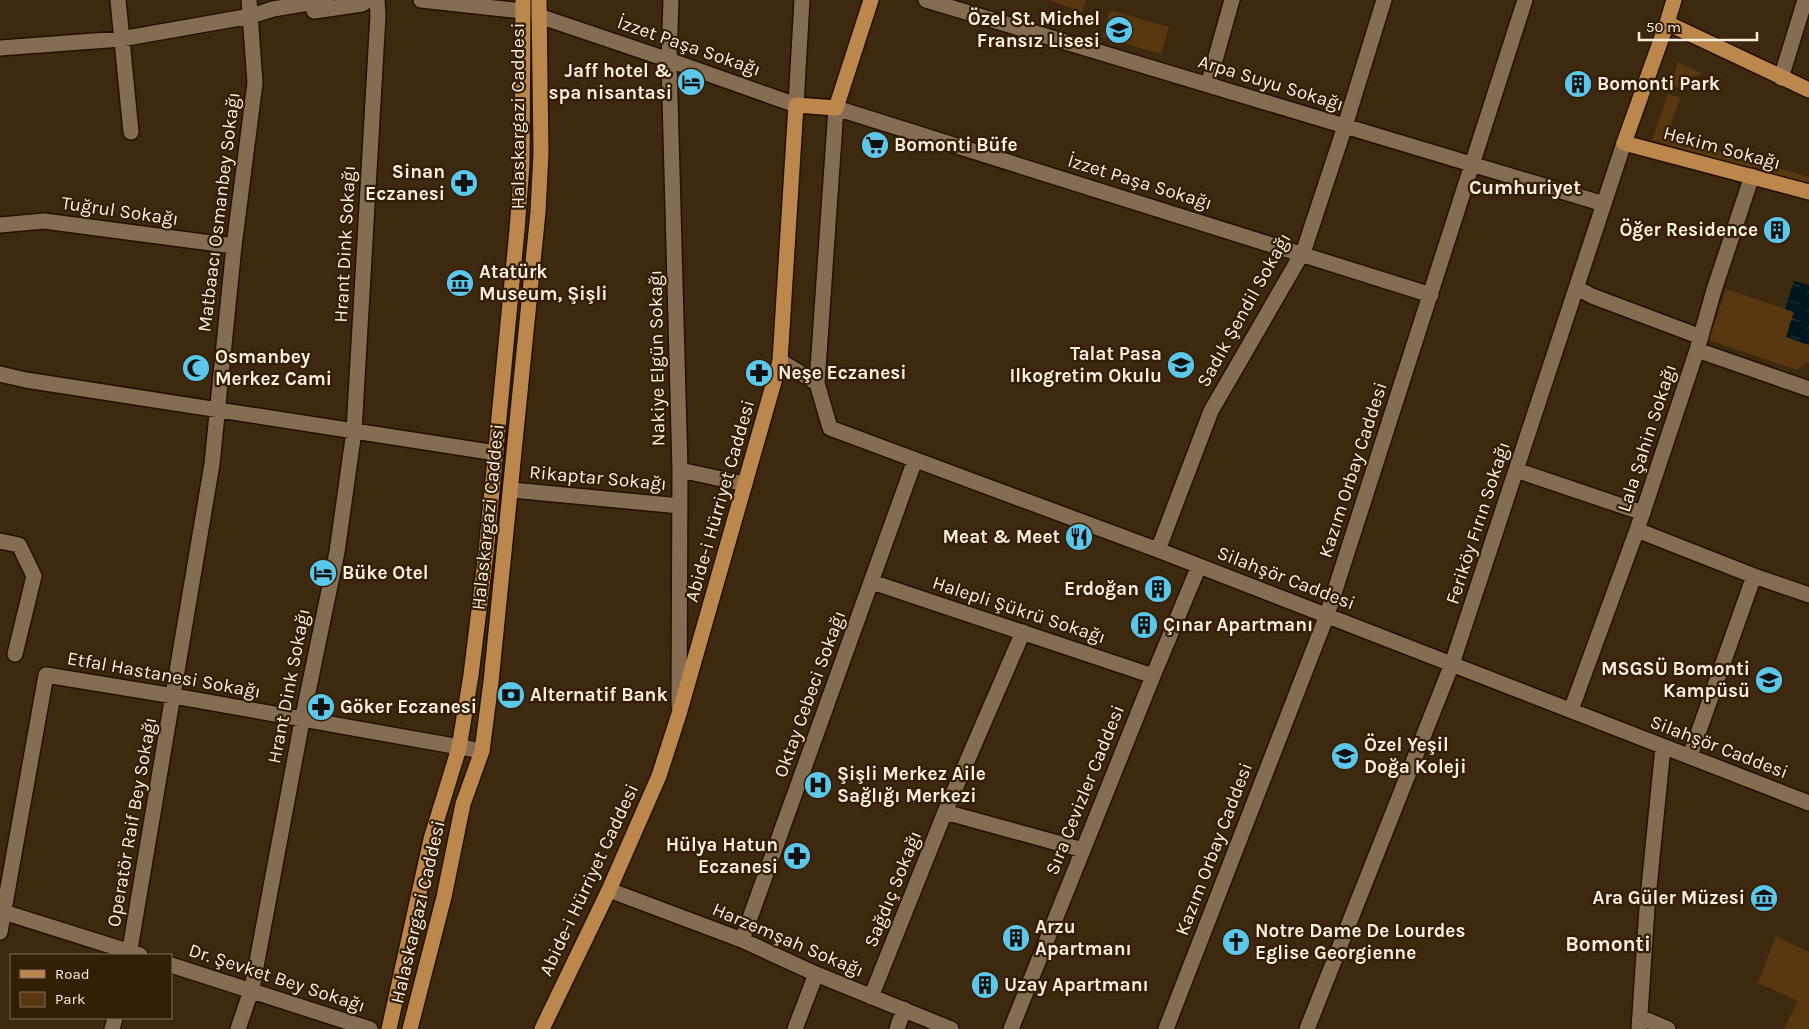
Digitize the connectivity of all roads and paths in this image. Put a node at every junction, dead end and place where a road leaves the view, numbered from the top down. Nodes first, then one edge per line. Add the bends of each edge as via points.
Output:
1 (118, 0) edge
2 (249, 0) edge
3 (326, 0) edge
4 (368, 0) edge
5 (377, 0) edge
6 (421, 0) edge
7 (539, 0) edge
8 (671, 0) edge
9 (802, 0) edge
10 (871, 0) edge
11 (926, 0) edge
12 (1232, 0) edge
13 (1384, 0) edge
14 (1525, 0) edge
15 (1674, 0) edge
16 (1805, 0) edge
17 (523, 6) edge
18 (251, 16) junction
19 (539, 16) junction
20 (1667, 23) junction
21 (121, 39) junction
22 (0, 48) edge
23 (669, 60) junction
24 (1781, 78) junction
25 (1208, 85) junction
26 (1809, 90) edge
27 (796, 105) junction
28 (836, 108) junction
29 (1345, 126) junction
30 (131, 132) dead end
31 (1624, 142) junction
32 (1473, 164) junction
33 (1752, 176) junction
34 (1809, 192) edge
35 (1604, 204) junction
36 (0, 225) edge
37 (234, 246) junction
38 (1301, 254) junction
39 (1577, 288) junction
40 (1431, 295) junction
41 (1699, 343) junction
42 (780, 361) junction
43 (0, 374) edge
44 (817, 383) junction
45 (1809, 389) edge
46 (217, 410) junction
47 (354, 431) junction
48 (496, 452) junction
49 (915, 460) junction
50 (680, 470) junction
51 (1516, 470) junction
52 (745, 484) junction
53 (512, 490) junction
54 (680, 506) junction
55 (1643, 514) junction
56 (1637, 530) junction
57 (0, 541) edge
58 (1158, 550) junction
59 (1199, 566) junction
60 (1754, 576) junction
61 (872, 582) junction
62 (1809, 595) edge
63 (1328, 615) junction
64 (1023, 632) junction
65 (15, 654) dead end
66 (1452, 664) junction
67 (1153, 676) junction
68 (174, 696) junction
69 (1571, 710) junction
70 (679, 714) junction
71 (302, 718) junction
72 (1664, 746) junction
73 (459, 748) junction
74 (482, 751) junction
75 (1690, 756) junction
76 (1809, 802) edge
77 (945, 812) junction
78 (1083, 850) junction
79 (609, 890) junction
80 (1, 912) edge
81 (0, 932) edge
82 (742, 940) junction
83 (133, 954) edge
84 (172, 965) edge
85 (816, 974) junction
86 (251, 990) junction
87 (871, 997) junction
88 (904, 1010) junction
89 (1640, 1023) edge
90 (238, 1029) edge
91 (370, 1029) edge
92 (390, 1029) edge
93 (410, 1029) edge
94 (542, 1029) edge
95 (795, 1029) edge
96 (897, 1029) edge
97 (951, 1029) edge
98 (1011, 1029) edge
99 (1166, 1029) edge
100 (1307, 1029) edge
101 (1668, 1029) edge

1 - 21 street
2 - 18 street, Matbaacı Osmanbey Sokağı
3 - 18 street
4 - 18 street via 362,4 274,18
5 - 47 street, Hrant Dink Sokağı
6 - 17 street
7 - 19 main road, Halaskargazi Caddesi
8 - 23 street, Nakiye Elgün Sokağı
9 - 27 street
10 - 28 main road
11 - 25 street, Arpa Suyu Sokağı
12 - 25 street
13 - 29 street, Sadık Şendil Sokağı
14 - 32 street, Kazım Orbay Caddesi
15 - 20 main road, Feriköy Fırın Sokağı
16 - 24 street
17 - 19 main road
17 - 48 main road, Halaskargazi Caddesi via 522,165
18 - 21 street
18 - 37 street, Matbaacı Osmanbey Sokağı via 255,83
19 - 23 street, İzzet Paşa Sokağı
19 - 53 main road, Halaskargazi Caddesi via 541,153 538,212
20 - 24 main road
20 - 31 main road, Feriköy Fırın Sokağı
21 - 22 street
21 - 30 street
23 - 27 street, İzzet Paşa Sokağı
23 - 50 street, Nakiye Elgün Sokağı
24 - 26 main road
25 - 29 street, Arpa Suyu Sokağı
27 - 28 main road
27 - 42 main road, Abide-i Hürriyet Caddesi
28 - 38 street, İzzet Paşa Sokağı
28 - 44 street
29 - 32 street, Arpa Suyu Sokağı
29 - 38 street, Sadık Şendil Sokağı
31 - 33 main road, Hekim Sokağı
31 - 35 street, Feriköy Fırın Sokağı
32 - 35 street, Arpa Suyu Sokağı
32 - 40 street, Kazım Orbay Caddesi
33 - 34 main road, Hekim Sokağı
33 - 41 street, Lala Şahin Sokağı
35 - 39 street, Feriköy Fırın Sokağı
36 - 37 street, Tuğrul Sokağı via 44,221
37 - 46 street, Matbaacı Osmanbey Sokağı
38 - 40 street, İzzet Paşa Sokağı
38 - 58 street, Sadık Şendil Sokağı via 1211,411
39 - 41 street
39 - 51 street, Feriköy Fırın Sokağı
40 - 63 street, Kazım Orbay Caddesi
41 - 45 street
41 - 55 street, Lala Şahin Sokağı
42 - 44 street
42 - 52 main road, Abide-i Hürriyet Caddesi
43 - 46 street
44 - 49 street, Silahşör Caddesi via 830,428
46 - 47 street
46 - 68 street, Matbaacı Osmanbey Sokağı via 212,464
47 - 48 street
47 - 71 street, Hrant Dink Sokağı via 337,552
48 - 73 main road, Halaskargazi Caddesi via 478,620
49 - 58 street, Silahşör Caddesi
49 - 61 street, Oktay Cebeci Sokağı
50 - 52 street
50 - 54 street, Nakiye Elgün Sokağı
51 - 55 street
51 - 66 street, Feriköy Fırın Sokağı
52 - 70 main road, Abide-i Hürriyet Caddesi
53 - 54 street, Rikaptar Sokağı
53 - 74 main road, Halaskargazi Caddesi
54 - 70 street, Nakiye Elgün Sokağı
55 - 56 street, Lala Şahin Sokağı
56 - 60 street
56 - 69 street, Lala Şahin Sokağı
57 - 65 street via 19,545 34,576
58 - 59 street, Silahşör Caddesi
59 - 63 street, Silahşör Caddesi
59 - 67 street, Sıra Cevizler Caddesi
60 - 62 street
60 - 75 street
61 - 64 street, Halepli Şükrü Sokağı
61 - 82 street, Oktay Cebeci Sokağı
63 - 66 street, Silahşör Caddesi
63 - 99 street, Kazım Orbay Caddesi
64 - 67 street, Halepli Şükrü Sokağı
64 - 77 street, Sağdıç Sokağı
66 - 69 street, Silahşör Caddesi
66 - 100 street, Feriköy Fırın Sokağı
67 - 78 street, Sıra Cevizler Caddesi
68 - 71 street, Etfal Hastanesi Sokağı
68 - 80 street, Etfal Hastanesi Sokağı via 46,675
68 - 83 street, Operatör Raif Bey Sokağı via 156,791
69 - 72 street, Silahşör Caddesi
70 - 79 main road, Abide-i Hürriyet Caddesi via 659,776
71 - 73 street, Etfal Hastanesi Sokağı
71 - 86 street, Hrant Dink Sokağı
72 - 75 street, Silahşör Caddesi
72 - 89 street via 1647,908
73 - 74 street, Etfal Hastanesi Sokağı
73 - 92 main road, Halaskargazi Caddesi via 431,839
74 - 93 main road, Halaskargazi Caddesi via 463,804 444,897
75 - 76 street, Silahşör Caddesi
77 - 78 street
77 - 87 street, Sağdıç Sokağı
78 - 98 street, Sıra Cevizler Caddesi
79 - 82 street, Harzemşah Sokağı
79 - 94 main road, Abide-i Hürriyet Caddesi
80 - 81 street
80 - 83 street
82 - 85 street, Harzemşah Sokağı
84 - 86 street, Dr. Şevket Bey Sokağı
85 - 87 street, Harzemşah Sokağı
85 - 95 street
86 - 90 street, Hrant Dink Sokağı
86 - 91 street, Dr. Şevket Bey Sokağı
87 - 88 street, Harzemşah Sokağı
88 - 96 street
88 - 97 street, Harzemşah Sokağı
89 - 101 street

